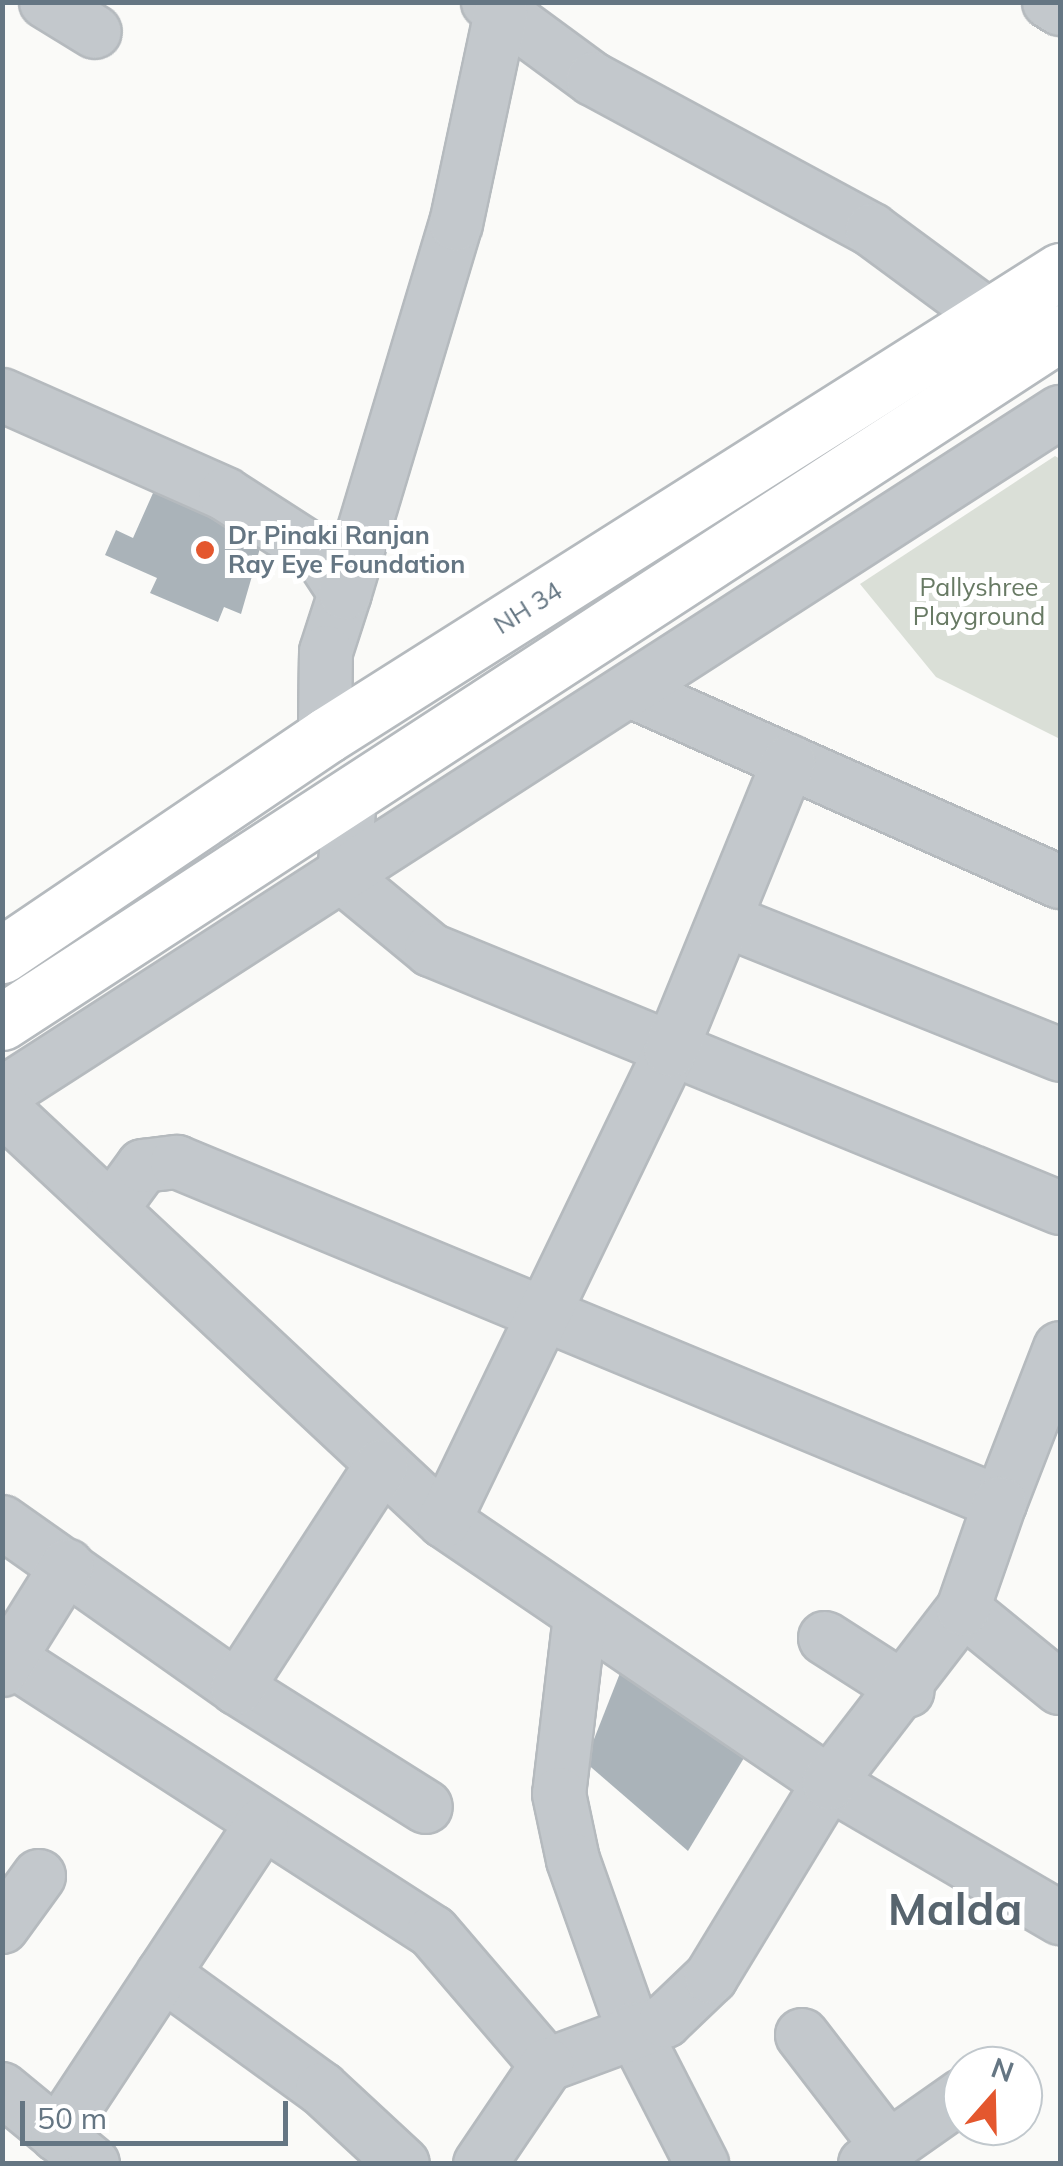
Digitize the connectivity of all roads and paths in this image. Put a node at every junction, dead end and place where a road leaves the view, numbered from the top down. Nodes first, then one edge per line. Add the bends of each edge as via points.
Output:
1 (46, 2) edge
2 (1049, 2) edge
3 (494, 8) edge
4 (1060, 9) edge
5 (95, 32) dead end
6 (1060, 249) edge
7 (1060, 271) edge
8 (975, 306) junction
9 (1060, 333) edge
10 (2, 395) edge
11 (1060, 412) edge
12 (345, 593) junction
13 (633, 692) junction
14 (325, 722) junction
15 (789, 761) junction
16 (350, 796) junction
17 (344, 878) junction
18 (1060, 882) edge
19 (725, 920) junction
20 (2, 939) edge
21 (2, 955) edge
22 (2, 1022) edge
23 (670, 1050) junction
24 (1060, 1055) edge
25 (2, 1094) edge
26 (2, 1108) edge
27 (113, 1207) junction
28 (1060, 1208) edge
29 (550, 1312) junction
30 (1060, 1349) edge
31 (382, 1466) junction
32 (1000, 1503) junction
33 (444, 1521) junction
34 (2, 1522) edge
35 (66, 1566) junction
36 (962, 1609) junction
37 (580, 1616) junction
38 (825, 1638) dead end
39 (6, 1664) edge
40 (237, 1688) junction
41 (1060, 1688) edge
42 (908, 1692) junction
43 (829, 1783) junction
44 (426, 1807) dead end
45 (262, 1824) junction
46 (40, 1876) dead end
47 (1060, 1918) edge
48 (2, 1926) edge
49 (163, 1974) junction
50 (633, 2028) junction
51 (802, 2034) dead end
52 (548, 2065) junction
53 (2, 2089) edge
54 (943, 2110) edge
55 (75, 2149) edge
56 (877, 2156) edge
57 (403, 2164) edge
58 (480, 2164) edge
59 (702, 2164) edge

1 - 5 street
2 - 4 street
3 - 8 street via 594,79 814,194
3 - 12 street via 456,224
6 - 8 street
7 - 21 main road, NH 34 via 327,736
8 - 14 street
9 - 16 main road
10 - 12 street via 282,524 320,555
11 - 13 street
12 - 14 street via 326,652
13 - 15 street
13 - 17 street
14 - 20 street
15 - 18 street
15 - 19 street
16 - 17 street
16 - 22 main road
17 - 23 street via 431,950
17 - 25 street
19 - 23 street
19 - 24 street
23 - 28 street
23 - 29 street
26 - 27 street
27 - 29 street via 143,1166 177,1162
27 - 31 street
29 - 32 street
29 - 33 street
30 - 32 street
31 - 33 street
31 - 40 street
32 - 36 street
33 - 37 street
34 - 35 street
35 - 39 street
35 - 40 street
36 - 41 street
36 - 42 street
37 - 43 street
37 - 50 street via 559,1794
38 - 42 street
39 - 45 street
40 - 44 street
42 - 43 street
43 - 47 street
43 - 50 street via 711,1977 686,2007
45 - 49 street
45 - 52 street via 432,1932
46 - 48 street
49 - 55 street
49 - 57 street via 322,2090
50 - 52 street
50 - 59 street
51 - 56 street
52 - 58 street
53 - 55 street
54 - 56 street

